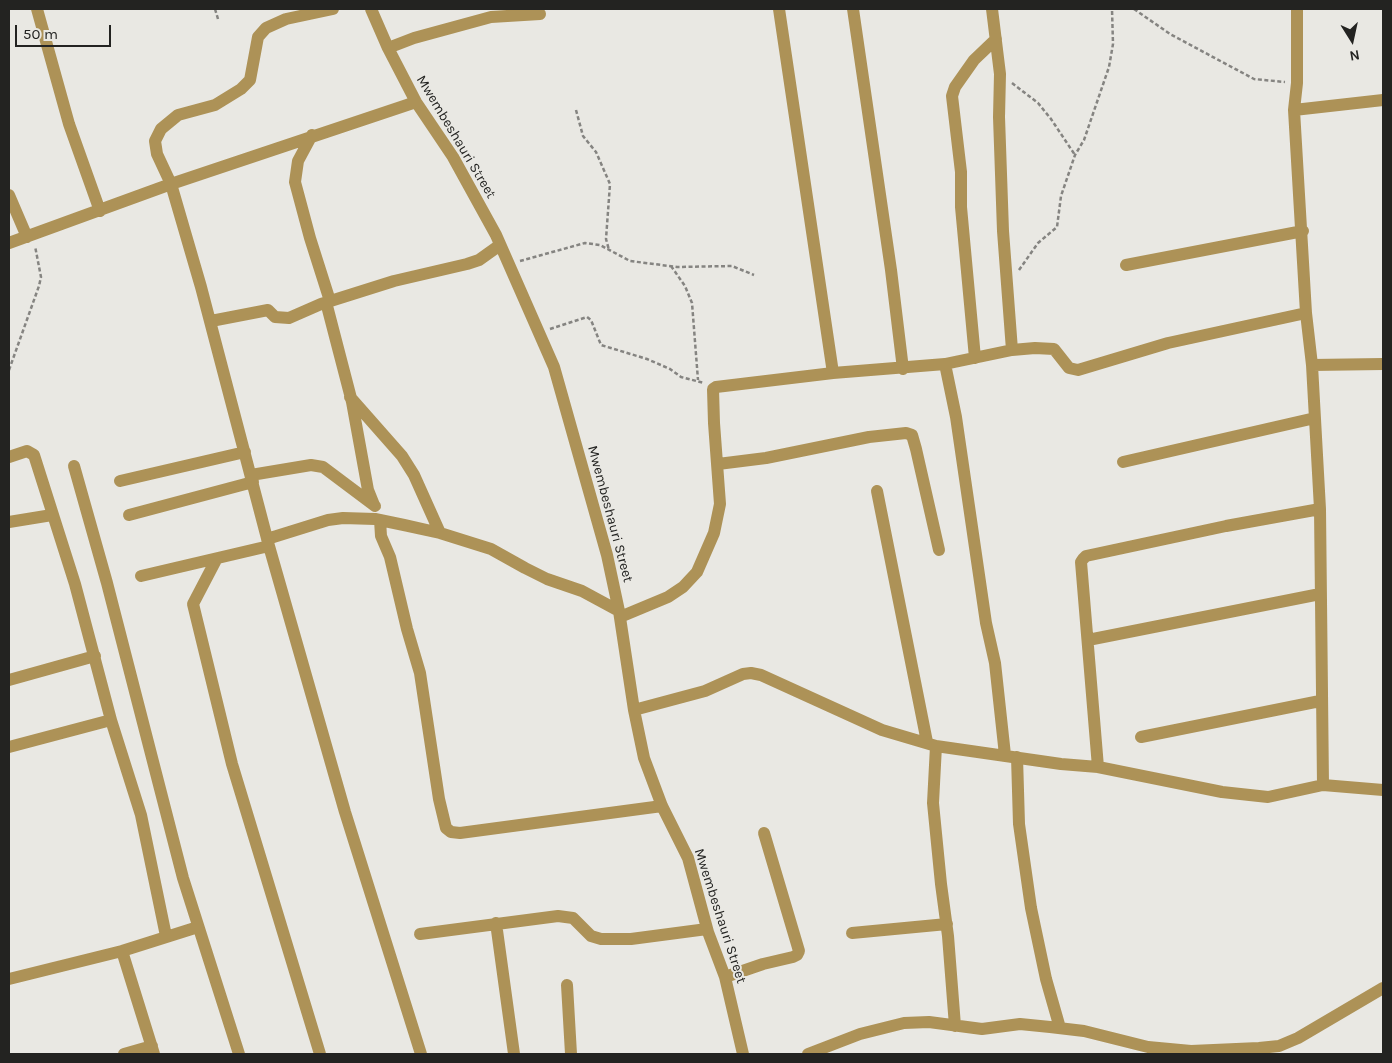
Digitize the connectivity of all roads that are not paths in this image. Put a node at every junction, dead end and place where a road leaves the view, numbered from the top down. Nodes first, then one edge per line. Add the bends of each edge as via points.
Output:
1 (37, 9) edge
2 (333, 9) edge
3 (371, 9) edge
4 (779, 9) edge
5 (854, 9) edge
6 (992, 9) edge
7 (1297, 9) edge
8 (540, 14) dead end
9 (996, 39) junction
10 (388, 48) junction
11 (1383, 100) edge
12 (416, 102) junction
13 (1294, 110) junction
14 (312, 135) junction
15 (171, 184) junction
16 (9, 195) edge
17 (100, 211) junction
18 (1303, 231) junction
19 (30, 236) junction
20 (9, 243) edge
21 (500, 245) junction
22 (1126, 265) dead end
23 (328, 302) junction
24 (1306, 313) junction
25 (211, 321) junction
26 (1012, 350) junction
27 (975, 358) junction
28 (945, 364) junction
29 (1383, 364) edge
30 (1312, 365) junction
31 (903, 369) junction
32 (833, 373) junction
33 (350, 397) junction
34 (1315, 418) junction
35 (245, 452) junction
36 (9, 457) edge
37 (1123, 462) dead end
38 (718, 464) junction
39 (74, 466) dead end
40 (252, 479) junction
41 (120, 481) dead end
42 (877, 491) dead end
43 (374, 505) junction
44 (1320, 509) junction
45 (52, 515) junction
46 (129, 515) dead end
47 (385, 521) junction
48 (9, 522) edge
49 (440, 533) junction
50 (268, 542) junction
51 (939, 550) dead end
52 (216, 560) junction
53 (141, 576) dead end
54 (1320, 594) junction
55 (619, 614) junction
56 (1088, 640) junction
57 (95, 656) junction
58 (9, 680) edge
59 (1320, 701) junction
60 (634, 710) junction
61 (111, 720) junction
62 (1141, 737) dead end
63 (932, 744) junction
64 (9, 747) edge
65 (1011, 756) junction
66 (1098, 767) junction
67 (1323, 784) junction
68 (1383, 790) edge
69 (662, 806) junction
70 (764, 833) dead end
71 (496, 923) junction
72 (947, 924) junction
73 (198, 928) junction
74 (707, 929) junction
75 (852, 933) dead end
76 (420, 934) dead end
77 (166, 936) junction
78 (122, 952) junction
79 (725, 977) junction
80 (9, 979) edge
81 (567, 985) dead end
82 (1383, 988) edge
83 (955, 1026) junction
84 (1060, 1028) junction
85 (153, 1050) edge
86 (124, 1054) edge
87 (239, 1054) edge
88 (320, 1054) edge
89 (421, 1054) edge
90 (514, 1054) edge
91 (571, 1054) edge
92 (743, 1054) edge
93 (808, 1054) edge

1 - 17 street via 69,124
2 - 15 street via 286,19 266,28 258,37 250,80 241,90 215,105 178,115 161,129 155,141 156,148
3 - 10 street, Mwembeshauri Street
4 - 32 street
5 - 31 street
6 - 9 street
7 - 13 street
8 - 10 street via 484,19
9 - 26 street
9 - 27 street via 970,66 952,96
10 - 12 street, Mwembeshauri Street
11 - 13 street
12 - 14 street
12 - 21 street, Mwembeshauri Street via 453,157
13 - 18 street
14 - 15 street
14 - 23 street via 298,161 295,182
15 - 17 street
15 - 25 street
16 - 19 street
17 - 19 street
18 - 22 street
18 - 24 street
19 - 20 street
21 - 23 street via 479,260 467,264 394,281
21 - 55 street, Mwembeshauri Street via 554,367
23 - 25 street via 289,318 275,317 268,310
23 - 33 street
24 - 26 street via 1168,342 1078,370 1069,368 1054,349
24 - 30 street
25 - 35 street
26 - 27 street
27 - 28 street
28 - 31 street
28 - 65 street via 986,623
29 - 30 street
30 - 34 street
31 - 32 street
32 - 38 street via 714,389
33 - 43 street via 368,490
33 - 49 street via 406,462
34 - 37 street
34 - 44 street
35 - 40 street
35 - 41 street
36 - 45 street via 27,451 34,455
38 - 51 street via 766,458 869,437 912,435
38 - 55 street via 720,504 714,533 697,572 668,597
39 - 73 street
40 - 43 street via 311,465 323,467
40 - 46 street
40 - 50 street
42 - 63 street
43 - 47 street
44 - 54 street
44 - 56 street via 1086,556 1081,562
45 - 48 street
45 - 57 street
47 - 49 street
47 - 50 street via 328,520
47 - 69 street via 381,536 390,557 406,629 420,673 446,828 460,833
49 - 55 street via 491,548 547,579 582,591
50 - 52 street
50 - 89 street via 345,812
52 - 53 street
52 - 88 street via 193,604 232,764
54 - 56 street
54 - 59 street
55 - 60 street, Mwembeshauri Street
56 - 66 street
57 - 58 street
57 - 61 street
59 - 62 street
59 - 67 street
60 - 63 street via 705,691 751,673 882,730
60 - 69 street, Mwembeshauri Street via 644,758
61 - 64 street
61 - 77 street via 141,815
63 - 65 street
63 - 72 street via 933,803
65 - 66 street
65 - 84 street via 1031,908
66 - 67 street via 1222,792 1268,797
67 - 68 street
69 - 74 street, Mwembeshauri Street via 688,858
70 - 79 street via 799,952 793,957
71 - 74 street via 558,916 579,921 591,936 614,940
71 - 76 street
71 - 90 street
72 - 75 street
72 - 83 street
73 - 77 street
73 - 87 street
74 - 79 street, Mwembeshauri Street
77 - 78 street
78 - 80 street
78 - 85 street
79 - 92 street, Mwembeshauri Street
81 - 91 street
82 - 84 street via 1298,1038 1272,1047 1230,1051 1148,1048
83 - 84 street via 982,1029 1020,1024
83 - 93 street via 904,1023 860,1034
85 - 86 street

